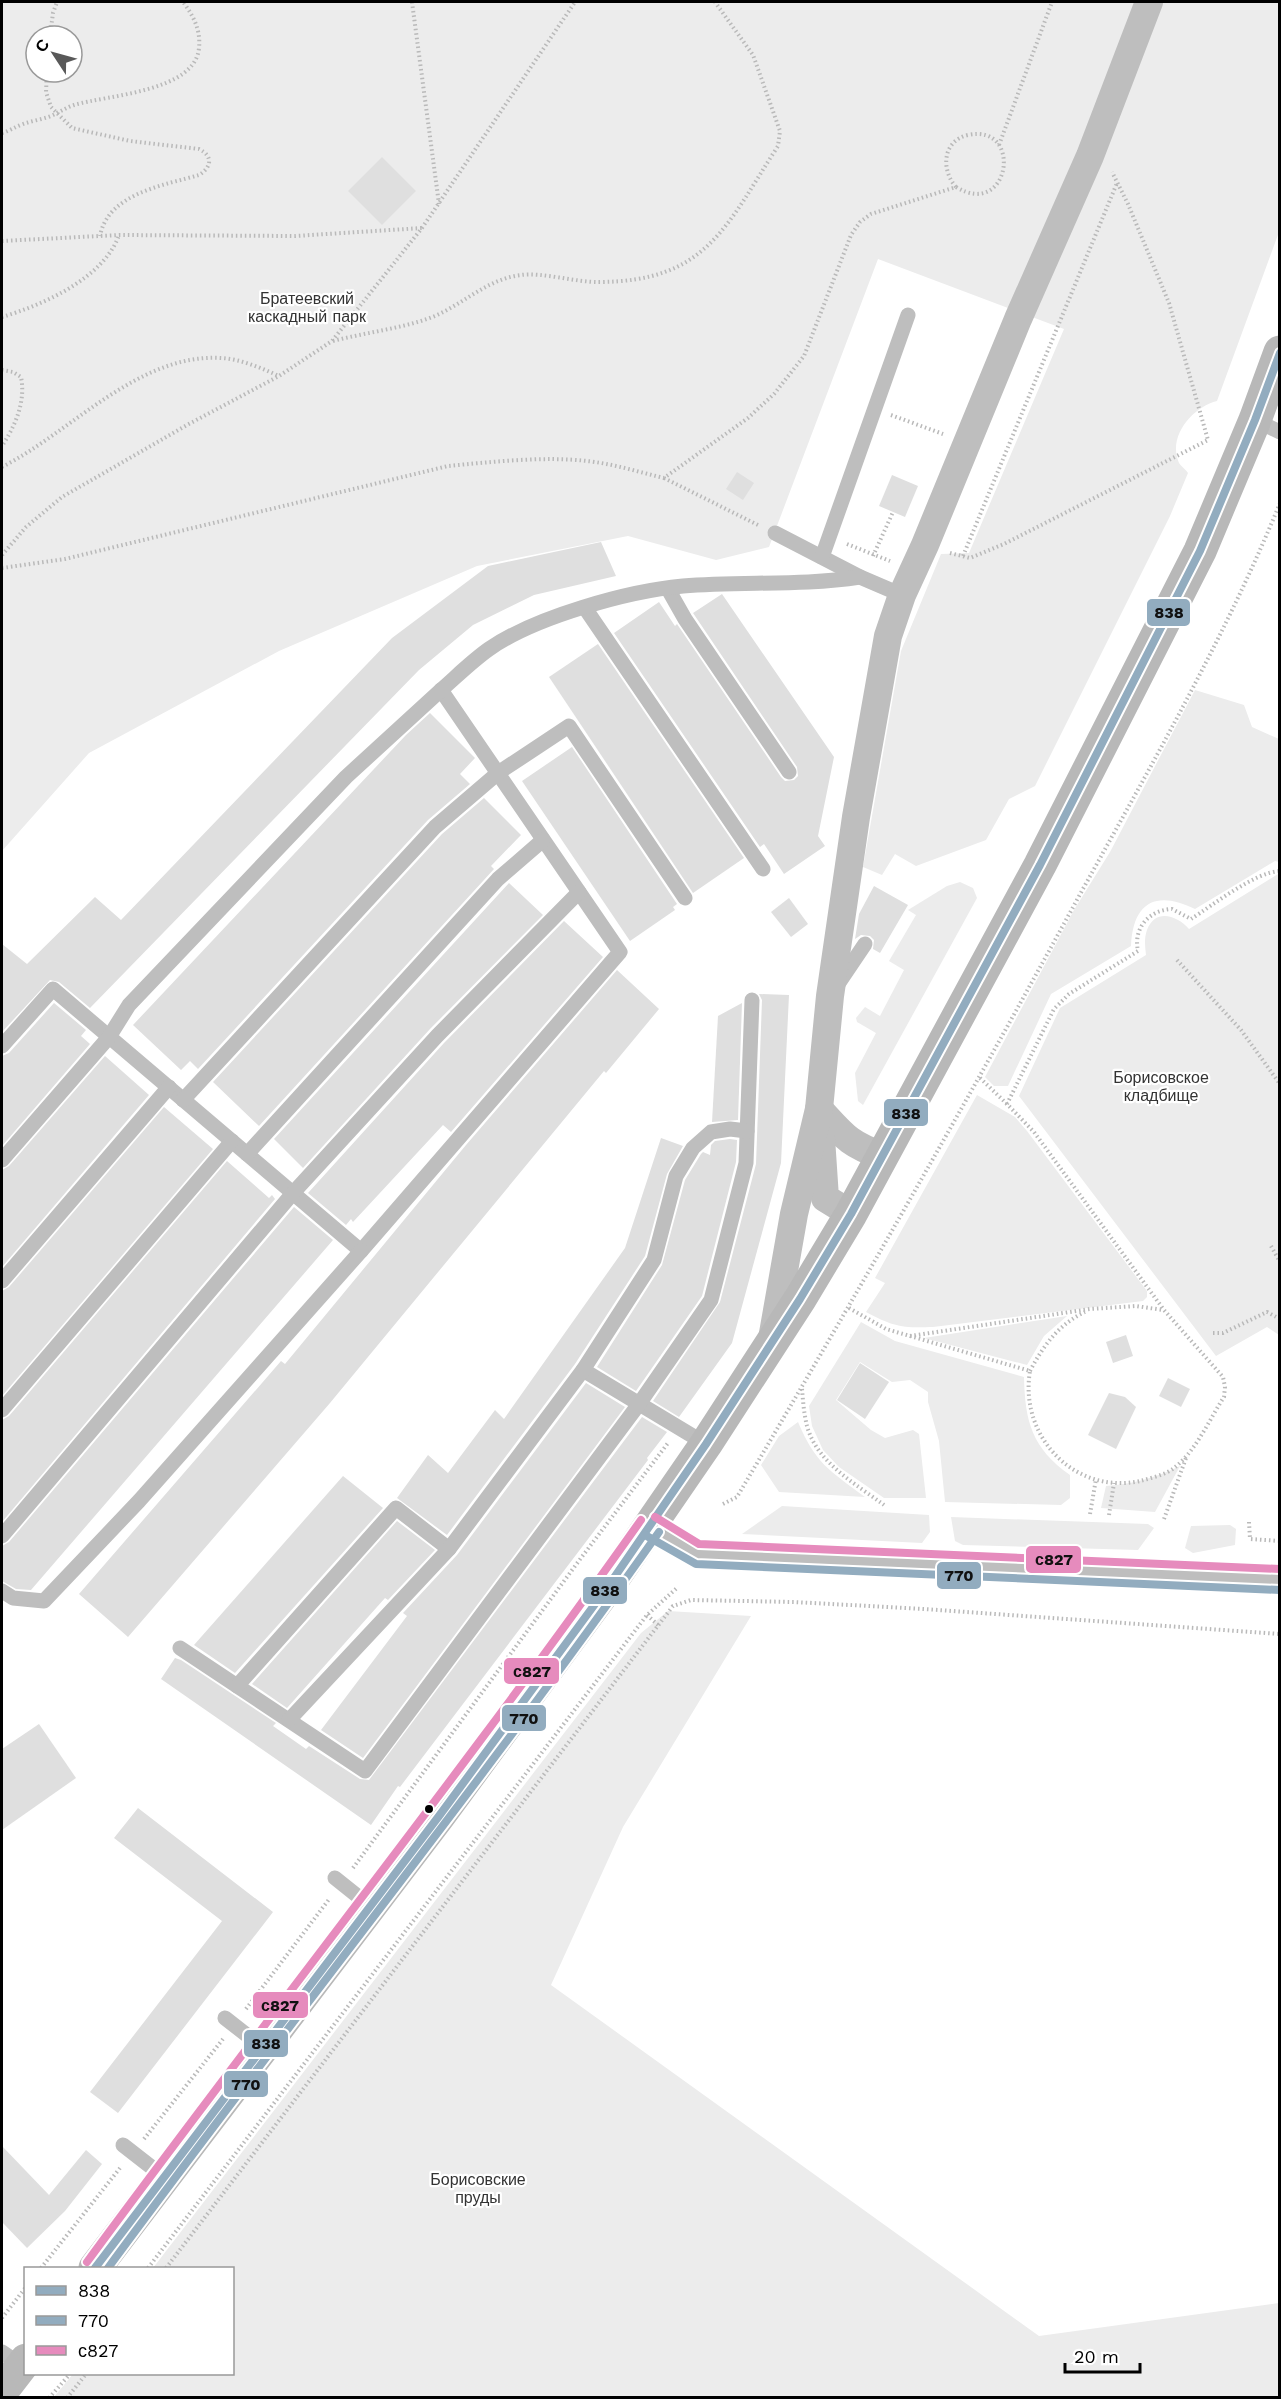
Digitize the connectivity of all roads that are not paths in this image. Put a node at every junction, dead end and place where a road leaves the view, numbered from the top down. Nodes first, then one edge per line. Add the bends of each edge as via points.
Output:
1 (1149, 2) edge
2 (908, 315) dead end
3 (1280, 352) edge
4 (1267, 426) edge
5 (775, 533) road end
6 (822, 558) junction
7 (860, 577) junction
8 (668, 589) junction
9 (902, 595) junction
10 (585, 608) junction
11 (441, 690) junction
12 (789, 772) dead end
13 (498, 773) junction
14 (543, 840) junction
15 (763, 868) dead end
16 (579, 892) junction
17 (686, 898) dead end
18 (865, 944) dead end
19 (830, 996) junction
20 (752, 1000) dead end
21 (109, 1037) junction
22 (2, 1046) edge
23 (169, 1088) junction
24 (183, 1100) junction
25 (819, 1108) junction
26 (747, 1131) junction
27 (232, 1141) junction
28 (247, 1154) junction
29 (883, 1156) junction
30 (2, 1160) edge
31 (293, 1193) junction
32 (851, 1214) junction
33 (361, 1251) junction
34 (2, 1281) edge
35 (771, 1345) junction
36 (583, 1370) junction
37 (639, 1404) junction
38 (2, 1410) edge
39 (693, 1435) junction
40 (650, 1526) junction
41 (2, 1536) edge
42 (449, 1549) junction
43 (1280, 1580) edge
44 (2, 1591) edge
45 (180, 1648) dead end
46 (237, 1686) junction
47 (289, 1720) junction
48 (338, 1881) road end
49 (370, 1906) junction
50 (229, 2022) road end
51 (262, 2047) junction
52 (128, 2149) road end
53 (164, 2177) junction
54 (96, 2267) edge
55 (16, 2359) edge
56 (2, 2391) edge

1 - 9 street via 1090,156
2 - 6 lane
3 - 4 main road
4 - 29 main road via 1040,866
5 - 6 lane
6 - 7 lane
7 - 8 lane via 821,583
7 - 9 lane
8 - 10 lane
8 - 12 lane
9 - 19 street via 888,636
10 - 11 lane via 543,621 490,648
10 - 15 lane
11 - 13 lane
11 - 21 lane via 338,786 129,1005
13 - 14 lane
13 - 17 lane via 569,726
13 - 24 lane via 435,827
14 - 16 lane
14 - 28 lane via 498,879
16 - 31 lane via 436,1036
16 - 33 lane via 620,952
18 - 19 lane
19 - 25 street
20 - 26 lane
21 - 22 lane via 52,988
21 - 23 lane
21 - 30 lane
23 - 24 lane
23 - 34 lane
24 - 27 lane
25 - 29 street via 849,1141
25 - 32 street via 825,1198
25 - 35 street via 794,1214
26 - 36 lane via 711,1132 693,1148 676,1176 654,1260
26 - 37 lane via 746,1163 711,1300
27 - 28 lane
27 - 38 lane
28 - 31 lane
29 - 32 main road
31 - 33 lane
31 - 41 lane
32 - 35 main road
33 - 44 lane via 139,1501 44,1601 13,1598
35 - 39 main road
36 - 37 lane
36 - 42 lane
37 - 39 lane
37 - 47 lane via 365,1771
39 - 40 main road
40 - 43 street via 696,1554
40 - 49 main road
42 - 46 lane via 396,1508
42 - 47 lane
45 - 46 lane
46 - 47 lane
48 - 49 lane
49 - 51 main road
50 - 51 lane
51 - 53 main road
52 - 53 lane
53 - 54 main road
55 - 56 main road

